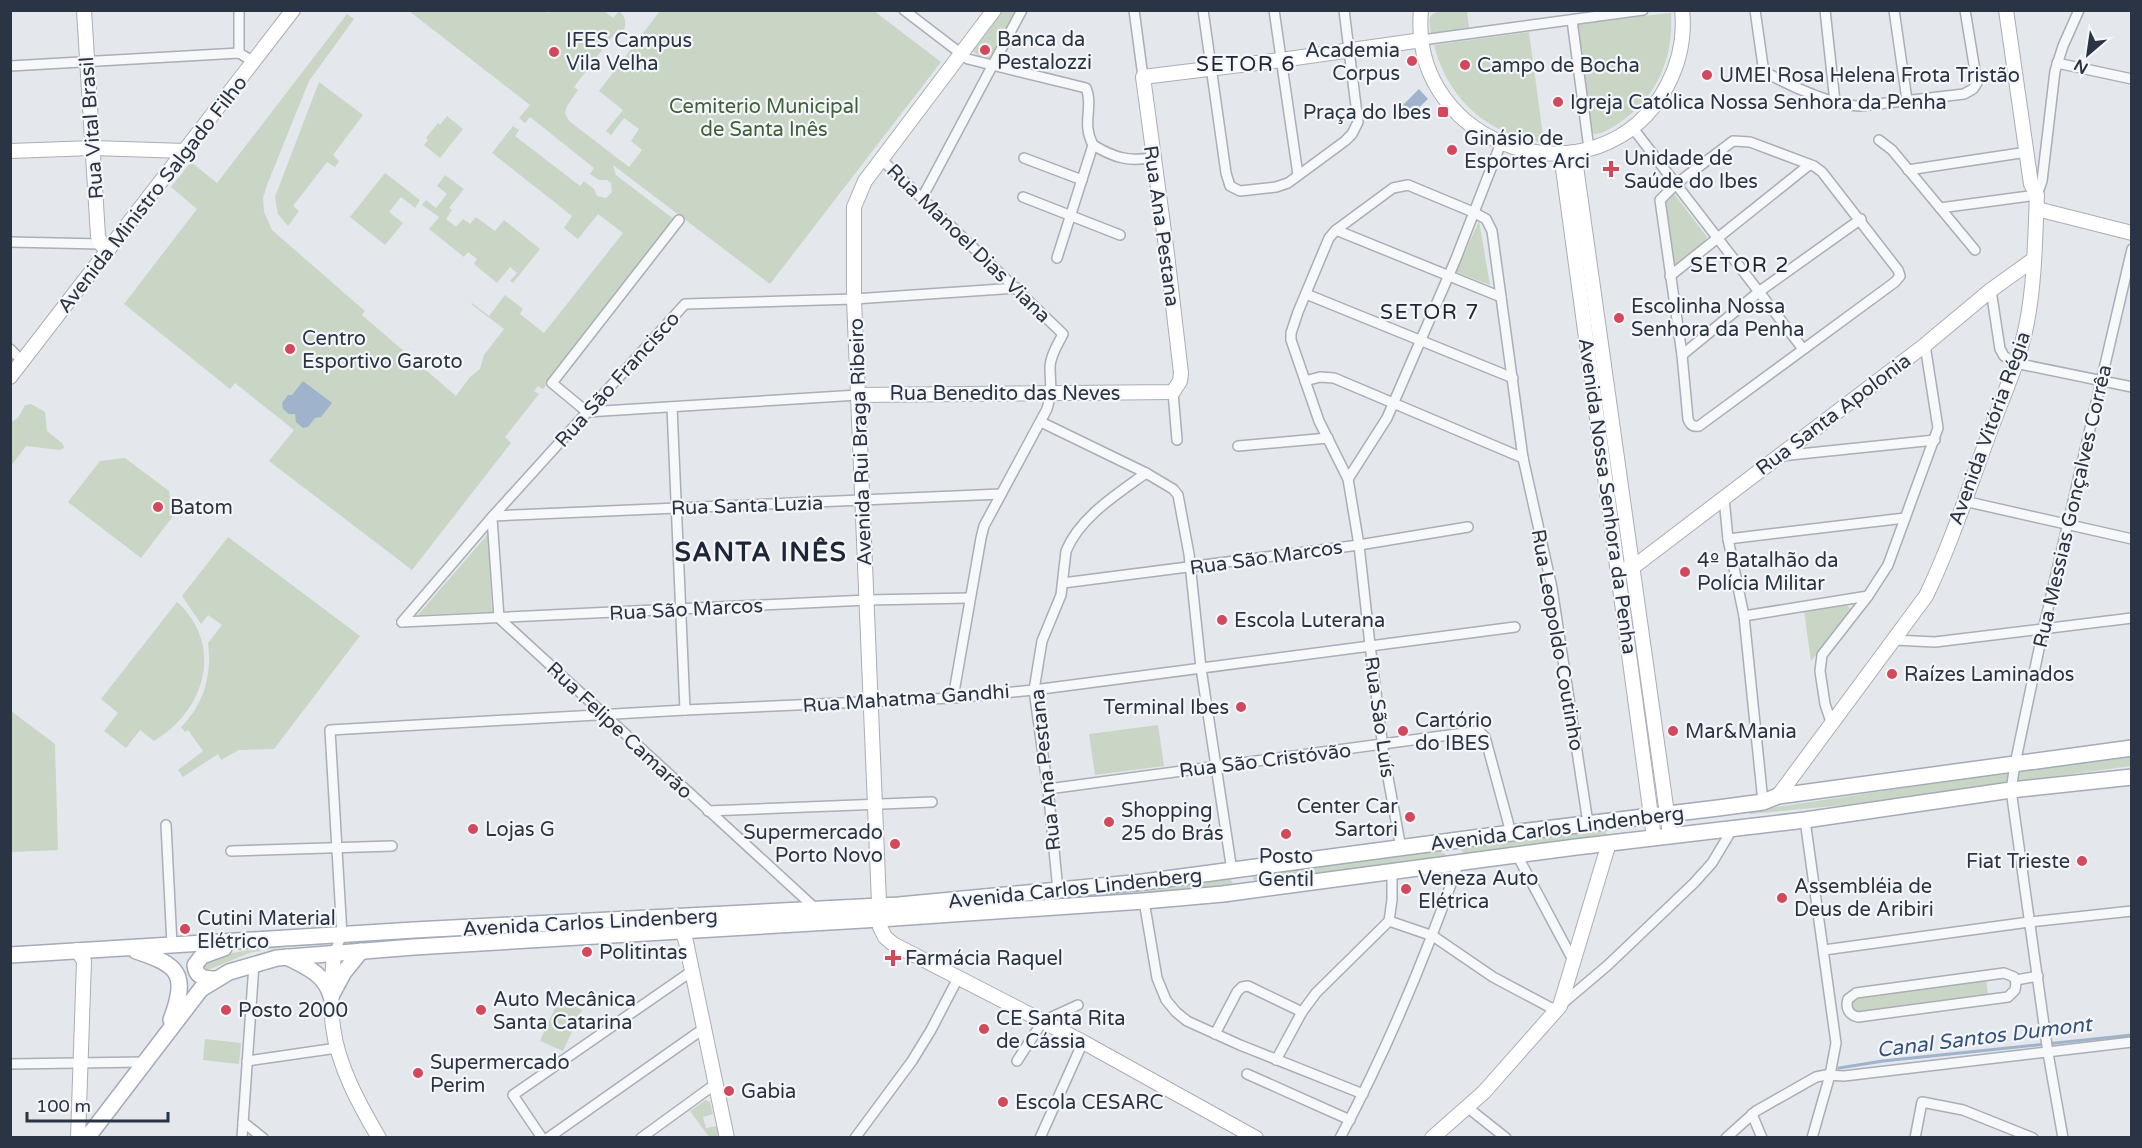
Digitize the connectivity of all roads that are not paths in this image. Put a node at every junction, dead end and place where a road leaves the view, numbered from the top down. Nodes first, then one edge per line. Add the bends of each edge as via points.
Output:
1 (84, 10) edge
2 (239, 10) edge
3 (282, 10) edge
4 (293, 10) edge
5 (904, 10) edge
6 (994, 10) edge
7 (1022, 10) edge
8 (1134, 10) edge
9 (1203, 10) edge
10 (1274, 10) edge
11 (1344, 10) edge
12 (1421, 10) edge
13 (1682, 10) edge
14 (1755, 10) edge
15 (1825, 10) edge
16 (1894, 10) edge
17 (1965, 10) edge
18 (2006, 10) edge
19 (2079, 10) edge
20 (1637, 11) edge
21 (1572, 20) junction
22 (1422, 40) junction
23 (1348, 50) junction
24 (960, 55) junction
25 (247, 57) junction
26 (1281, 60) junction
27 (87, 62) junction
28 (2057, 63) junction
29 (10, 66) edge
30 (993, 66) junction
31 (1210, 69) junction
32 (1143, 77) junction
33 (2132, 79) edge
34 (1907, 100) junction
35 (1835, 102) junction
36 (1632, 127) junction
37 (1878, 140) dead end
38 (1501, 144) junction
39 (1093, 145) junction
40 (2046, 145) junction
41 (93, 148) junction
42 (1589, 149) junction
43 (2026, 149) junction
44 (10, 151) edge
45 (179, 151) junction
46 (1568, 153) junction
47 (1153, 157) junction
48 (1024, 158) dead end
49 (881, 159) junction
50 (1809, 165) junction
51 (1908, 170) junction
52 (1298, 174) junction
53 (1082, 180) junction
54 (1676, 184) junction
55 (2037, 195) junction
56 (1023, 197) dead end
57 (922, 198) junction
58 (1940, 208) junction
59 (2037, 209) junction
60 (1473, 212) junction
61 (1071, 215) junction
62 (1861, 219) junction
63 (679, 220) dead end
64 (1336, 230) junction
65 (2132, 233) edge
66 (1120, 235) dead end
67 (1718, 238) junction
68 (10, 242) edge
69 (105, 248) junction
70 (2132, 249) edge
71 (1975, 250) dead end
72 (1057, 258) dead end
73 (2034, 259) junction
74 (1448, 276) junction
75 (1670, 276) junction
76 (1017, 288) junction
77 (1991, 290) junction
78 (1760, 291) junction
79 (1306, 294) junction
80 (1501, 297) junction
81 (854, 299) junction
82 (1419, 340) junction
83 (1925, 345) junction
84 (1803, 349) junction
85 (1682, 355) junction
86 (15, 357) edge
87 (2015, 363) junction
88 (10, 377) edge
89 (1513, 378) junction
90 (1305, 381) junction
91 (2100, 381) junction
92 (2132, 387) edge
93 (1173, 392) junction
94 (1052, 393) junction
95 (858, 395) junction
96 (1393, 405) junction
97 (672, 407) junction
98 (587, 412) junction
99 (1041, 422) junction
100 (1328, 438) junction
101 (1177, 440) dead end
102 (1935, 440) junction
103 (1238, 446) dead end
104 (1776, 456) junction
105 (1523, 458) junction
106 (1146, 473) junction
107 (1348, 479) junction
108 (1001, 494) junction
109 (1724, 498) junction
110 (862, 501) junction
111 (1964, 501) junction
112 (676, 508) junction
113 (493, 517) junction
114 (1905, 518) junction
115 (2068, 525) junction
116 (1468, 527) dead end
117 (1728, 539) junction
118 (2132, 539) edge
119 (1359, 545) junction
120 (1190, 567) junction
121 (1625, 569) junction
122 (1063, 583) junction
123 (1868, 596) junction
124 (970, 598) junction
125 (867, 600) junction
126 (681, 609) junction
127 (1743, 616) junction
128 (499, 618) junction
129 (2132, 618) edge
130 (402, 622) joint
131 (1515, 627) dead end
132 (2043, 630) junction
133 (1894, 640) junction
134 (1370, 645) junction
135 (1201, 668) junction
136 (1034, 690) junction
137 (953, 698) junction
138 (871, 702) junction
139 (686, 710) junction
140 (602, 715) junction
141 (1831, 722) junction
142 (1383, 745) junction
143 (2132, 748) edge
144 (2015, 764) junction
145 (1215, 767) junction
146 (2132, 777) edge
147 (1048, 789) junction
148 (2011, 790) junction
149 (1778, 796) junction
150 (932, 802) dead end
151 (1763, 802) junction
152 (875, 804) junction
153 (708, 811) junction
154 (1659, 816) junction
155 (1805, 820) junction
156 (1588, 823) junction
157 (166, 825) dead end
158 (1733, 828) junction
159 (1511, 832) junction
160 (1662, 837) junction
161 (1438, 842) junction
162 (1609, 843) junction
163 (392, 846) dead end
164 (337, 848) junction
165 (1401, 848) junction
166 (231, 852) dead end
167 (1517, 855) junction
168 (1459, 862) junction
169 (1232, 871) junction
170 (1392, 872) junction
171 (1256, 890) junction
172 (1058, 891) junction
173 (1144, 901) junction
174 (817, 909) junction
175 (2132, 911) edge
176 (879, 913) junction
177 (1389, 921) junction
178 (2029, 922) junction
179 (679, 923) junction
180 (342, 935) junction
181 (1433, 936) junction
182 (318, 937) junction
183 (255, 940) junction
184 (172, 945) junction
185 (127, 948) junction
186 (77, 950) junction
187 (1824, 950) junction
188 (361, 951) junction
189 (334, 953) junction
190 (10, 955) edge
191 (287, 957) junction
192 (1574, 962) junction
193 (254, 964) junction
194 (692, 971) junction
195 (2038, 976) junction
196 (958, 978) junction
197 (214, 980) junction
198 (2016, 980) junction
199 (332, 996) junction
200 (1078, 1005) dead end
201 (1557, 1008) junction
202 (1302, 1012) junction
203 (1042, 1022) junction
204 (703, 1029) junction
205 (1215, 1034) junction
206 (165, 1035) junction
207 (1083, 1042) junction
208 (2132, 1042) edge
209 (337, 1048) junction
210 (2048, 1052) junction
211 (1276, 1060) junction
212 (247, 1061) junction
213 (1017, 1061) dead end
214 (81, 1062) junction
215 (144, 1062) junction
216 (10, 1064) edge
217 (1247, 1074) dead end
218 (1830, 1075) junction
219 (714, 1084) junction
220 (1363, 1094) junction
221 (1467, 1107) junction
222 (1752, 1114) junction
223 (1350, 1120) junction
224 (243, 1122) junction
225 (78, 1137) edge
226 (87, 1137) edge
227 (242, 1137) edge
228 (262, 1137) edge
229 (379, 1137) edge
230 (542, 1137) edge
231 (548, 1137) edge
232 (641, 1137) edge
233 (727, 1137) edge
234 (857, 1137) edge
235 (1040, 1137) edge
236 (1256, 1137) edge
237 (1340, 1137) edge
238 (1432, 1137) edge
239 (1506, 1137) edge
240 (1726, 1137) edge
241 (1763, 1137) edge
242 (1812, 1137) edge
243 (1915, 1137) edge
244 (2033, 1137) edge
245 (2063, 1137) edge

1 - 27 street, Rua Vital Brasil
2 - 25 street
3 - 25 street, Avenida Ministro Salgado Filho
4 - 25 street, Avenida Ministro Salgado Filho
5 - 24 street
6 - 24 street, Avenida Rui Braga Ribeiro
7 - 30 street
8 - 32 street, Rua Ana Pestana
9 - 31 street
10 - 26 street
11 - 23 street
12 - 22 street
13 - 36 street via 1681,43 1670,80 1656,103
14 - 35 street via 1766,71
15 - 35 street
16 - 34 street
17 - 34 street via 1976,86 1964,93
18 - 43 street, Avenida Vitória Régia
19 - 28 street
20 - 21 street
21 - 22 street
21 - 42 street
22 - 23 street
22 - 38 street via 1429,69 1449,104 1478,131
23 - 26 street
23 - 52 street via 1356,128 1345,141
24 - 30 street
24 - 49 street, Avenida Rui Braga Ribeiro
25 - 27 street
25 - 45 street, Avenida Ministro Salgado Filho
26 - 31 street
26 - 52 street
27 - 29 street
27 - 41 street, Rua Vital Brasil
28 - 33 street
28 - 40 street
30 - 39 street via 1083,87 1089,94 1087,129
30 - 57 street
31 - 32 street
31 - 52 street via 1233,189 1276,188
32 - 47 street, Rua Ana Pestana
34 - 35 street via 1861,106
36 - 42 street
36 - 54 street
37 - 51 street
38 - 46 street via 1526,151
38 - 60 street
39 - 47 street via 1119,158
39 - 53 street
40 - 43 street
40 - 55 street
41 - 44 street
41 - 45 street
41 - 69 street, Rua Vital Brasil via 98,236
42 - 46 street
43 - 51 street
43 - 55 street, Avenida Vitória Régia via 2031,184
45 - 69 street, Avenida Ministro Salgado Filho
46 - 121 street, Avenida Nossa Senhora da Penha
47 - 93 street, Rua Ana Pestana via 1181,373
48 - 53 street
49 - 57 street, Rua Manoel Dias Viana
49 - 81 street, Avenida Rui Braga Ribeiro via 865,181 854,207
50 - 54 street via 1737,140
50 - 62 street via 1826,176
50 - 67 street
51 - 58 street
53 - 61 street
54 - 67 street
54 - 75 street via 1660,200
55 - 58 street
55 - 59 street, Avenida Vitória Régia
56 - 61 street
57 - 76 street, Rua Manoel Dias Viana
58 - 71 street
59 - 65 street
59 - 73 street, Avenida Vitória Régia
60 - 64 street via 1401,185
60 - 74 street
60 - 80 street, Rua Leopoldo Coutinho via 1490,224
61 - 66 street
61 - 72 street
62 - 78 street
62 - 84 street via 1900,276
63 - 98 street via 552,383
64 - 74 street
64 - 79 street, Rua São Luís via 1325,246
67 - 75 street
67 - 78 street
68 - 69 street
69 - 86 street, Avenida Ministro Salgado Filho
70 - 91 street, Rua Messias Gonçalves Corrêa
73 - 77 street, Rua Santa Apolonia
73 - 87 street, Avenida Vitória Régia via 2031,298
74 - 80 street
74 - 82 street
75 - 85 street
76 - 81 street, Rua São Francisco
76 - 94 street, Rua Manoel Dias Viana via 1063,334 1050,364
77 - 83 street, Rua Santa Apolonia
77 - 87 street via 2000,349
78 - 84 street
78 - 85 street
79 - 82 street
79 - 90 street, Rua São Luís via 1291,333
80 - 89 street, Rua Leopoldo Coutinho
81 - 95 street, Avenida Rui Braga Ribeiro
81 - 98 street, Rua São Francisco via 685,304
82 - 89 street
82 - 96 street
83 - 102 street via 1938,416
83 - 104 street, Rua Santa Apolonia
84 - 85 street via 1699,426 1692,426 1688,419
86 - 88 street, Avenida Ministro Salgado Filho
87 - 91 street
87 - 111 street, Avenida Vitória Régia
89 - 105 street, Rua Leopoldo Coutinho
90 - 96 street via 1334,378
90 - 100 street, Rua São Luís
91 - 92 street
91 - 115 street, Rua Messias Gonçalves Corrêa
93 - 94 street, Rua Benedito das Neves
93 - 101 street, Rua Ana Pestana
94 - 95 street, Rua Benedito das Neves
94 - 99 street
95 - 97 street, Rua Benedito das Neves
95 - 110 street, Avenida Rui Braga Ribeiro
96 - 105 street
96 - 107 street
97 - 98 street, Rua Benedito das Neves
97 - 112 street
98 - 113 street, Rua São Francisco
99 - 106 street
99 - 108 street
100 - 103 street
100 - 107 street, Rua São Luís
102 - 104 street
102 - 114 street
104 - 109 street, Rua Santa Apolonia
105 - 156 street, Rua Leopoldo Coutinho via 1552,588
106 - 120 street via 1173,489 1180,501
106 - 122 street, Rua Ana Pestana via 1108,500 1074,535 1066,551
107 - 119 street, Rua São Luís
108 - 110 street, Rua Santa Luzia
108 - 124 street via 984,526
109 - 117 street
109 - 121 street, Rua Santa Apolonia
110 - 112 street, Rua Santa Luzia
110 - 125 street, Avenida Rui Braga Ribeiro
111 - 115 street
111 - 133 street, Avenida Vitória Régia via 1926,596
112 - 113 street, Rua Santa Luzia
112 - 126 street
113 - 128 street
113 - 130 street, Rua São Francisco
114 - 117 street
114 - 123 street via 1888,565
115 - 118 street
115 - 132 street, Rua Messias Gonçalves Corrêa
116 - 119 street, Rua São Marcos
117 - 127 street
119 - 120 street, Rua São Marcos
119 - 134 street, Rua São Luís
120 - 122 street, Rua São Marcos
120 - 135 street
121 - 154 street, Avenida Nossa Senhora da Penha
122 - 136 street, Rua Ana Pestana via 1042,641
123 - 127 street
123 - 141 street via 1822,656 1820,671
124 - 125 street, Rua São Marcos
124 - 137 street
125 - 126 street, Rua São Marcos
125 - 138 street, Avenida Rui Braga Ribeiro
126 - 128 street, Rua São Marcos
126 - 139 street
127 - 151 street
128 - 130 street, Rua São Marcos
128 - 140 street, Rua Felipe Camarão
129 - 132 street
131 - 134 street, Rua Mahatma Gandhi
132 - 133 street via 1935,642
132 - 144 street, Rua Messias Gonçalves Corrêa
133 - 141 street, Avenida Vitória Régia
134 - 135 street, Rua Mahatma Gandhi
134 - 142 street, Rua São Luís
135 - 136 street, Rua Mahatma Gandhi
135 - 145 street
136 - 137 street, Rua Mahatma Gandhi
136 - 147 street, Rua Ana Pestana
137 - 138 street, Rua Mahatma Gandhi
138 - 139 street, Rua Mahatma Gandhi
138 - 152 street, Avenida Rui Braga Ribeiro
139 - 140 street, Rua Mahatma Gandhi
140 - 153 street, Rua Felipe Camarão
140 - 164 street, Rua Mahatma Gandhi via 330,730
141 - 149 street, Avenida Vitória Régia
142 - 145 street, Rua São Cristóvão
142 - 159 street, Rua São Cristóvão via 1482,732
142 - 165 street, Rua São Luís
143 - 144 main road, Avenida Carlos Lindenberg
144 - 148 street, Rua Messias Gonçalves Corrêa
144 - 149 main road, Avenida Carlos Lindenberg
145 - 147 street, Rua São Cristóvão
145 - 169 street
146 - 148 main road, Avenida Carlos Lindenberg
147 - 172 street, Rua Ana Pestana
148 - 155 main road, Avenida Carlos Lindenberg
148 - 178 street, Rua Messias Gonçalves Corrêa
149 - 151 main road, Avenida Carlos Lindenberg
150 - 152 street
151 - 154 main road, Avenida Carlos Lindenberg
152 - 153 street
152 - 176 street, Avenida Rui Braga Ribeiro
153 - 174 street, Rua Felipe Camarão
154 - 156 main road, Avenida Carlos Lindenberg
154 - 160 street, Avenida Nossa Senhora da Penha
154 - 162 main road via 1644,825 1618,829
155 - 158 main road, Avenida Carlos Lindenberg
155 - 187 street
156 - 159 main road, Avenida Carlos Lindenberg
157 - 184 street
158 - 160 main road, Avenida Carlos Lindenberg
158 - 201 street via 1712,863 1694,883
159 - 161 main road, Avenida Carlos Lindenberg
160 - 162 main road, Avenida Carlos Lindenberg
161 - 165 main road, Avenida Carlos Lindenberg
161 - 168 main road via 1452,851
162 - 167 main road, Avenida Carlos Lindenberg
162 - 192 street
163 - 164 street
164 - 166 street
164 - 180 street
165 - 169 main road, Avenida Carlos Lindenberg
167 - 168 main road, Avenida Carlos Lindenberg
167 - 192 street
168 - 170 main road, Avenida Carlos Lindenberg
168 - 181 street
169 - 171 main road
169 - 172 main road, Avenida Carlos Lindenberg
170 - 171 main road, Avenida Carlos Lindenberg
170 - 177 street
171 - 173 main road, Avenida Carlos Lindenberg
172 - 176 main road, Avenida Carlos Lindenberg
173 - 176 main road, Avenida Carlos Lindenberg
173 - 205 street via 1161,990 1187,1021
174 - 176 main road, Avenida Carlos Lindenberg
174 - 179 main road, Avenida Carlos Lindenberg
175 - 178 street
176 - 179 main road, Avenida Carlos Lindenberg
176 - 196 street via 882,930 890,941
177 - 181 street
177 - 202 street via 1316,993
178 - 187 street
178 - 195 street, Rua Messias Gonçalves Corrêa
179 - 180 main road, Avenida Carlos Lindenberg
179 - 188 main road, Avenida Carlos Lindenberg
179 - 194 street
180 - 182 main road, Avenida Carlos Lindenberg
180 - 189 street
181 - 201 street via 1494,977
181 - 220 street
182 - 183 main road, Avenida Carlos Lindenberg
182 - 189 main road
183 - 184 main road, Avenida Carlos Lindenberg
183 - 197 main road via 199,958 195,965 198,975
184 - 185 main road, Avenida Carlos Lindenberg
185 - 186 main road, Avenida Carlos Lindenberg
185 - 206 main road via 162,960 178,977 179,995
186 - 190 main road, Avenida Carlos Lindenberg
186 - 214 street via 84,961
187 - 218 street via 1836,1043
188 - 189 main road, Avenida Carlos Lindenberg
188 - 199 main road
189 - 191 main road, Avenida Carlos Lindenberg
189 - 199 street
191 - 193 main road, Avenida Carlos Lindenberg
191 - 199 main road via 320,976
192 - 201 street
193 - 197 main road, Avenida Carlos Lindenberg
193 - 212 street
194 - 204 street
194 - 230 street via 513,1095
195 - 198 street
195 - 210 street, Rua Messias Gonçalves Corrêa
196 - 203 street
196 - 234 street via 912,1061
197 - 206 main road, Avenida Carlos Lindenberg via 195,995
198 - 198 street via 2004,973 1856,993 1848,999 1847,1006 1850,1014 1858,1017 2008,997 2016,990
199 - 209 street
200 - 203 street
201 - 221 street
202 - 205 street via 1248,986 1242,987
202 - 211 street
203 - 207 street
203 - 213 street
204 - 219 street
204 - 231 street
205 - 211 street
206 - 215 main road, Avenida Carlos Lindenberg
207 - 235 street
207 - 236 street
208 - 210 street
209 - 212 street
209 - 229 street
210 - 218 street
210 - 245 street, Rua Messias Gonçalves Corrêa
211 - 220 street
212 - 224 street
214 - 215 street
214 - 216 street
214 - 225 street
215 - 226 main road, Avenida Carlos Lindenberg
217 - 223 street
218 - 222 street via 1816,1077
218 - 242 street
219 - 232 street
219 - 233 street
220 - 223 street
221 - 238 street
221 - 239 street
222 - 240 street
222 - 241 street
223 - 237 street
224 - 227 street
224 - 228 street
243 - 244 street via 1922,1102 1963,1110

